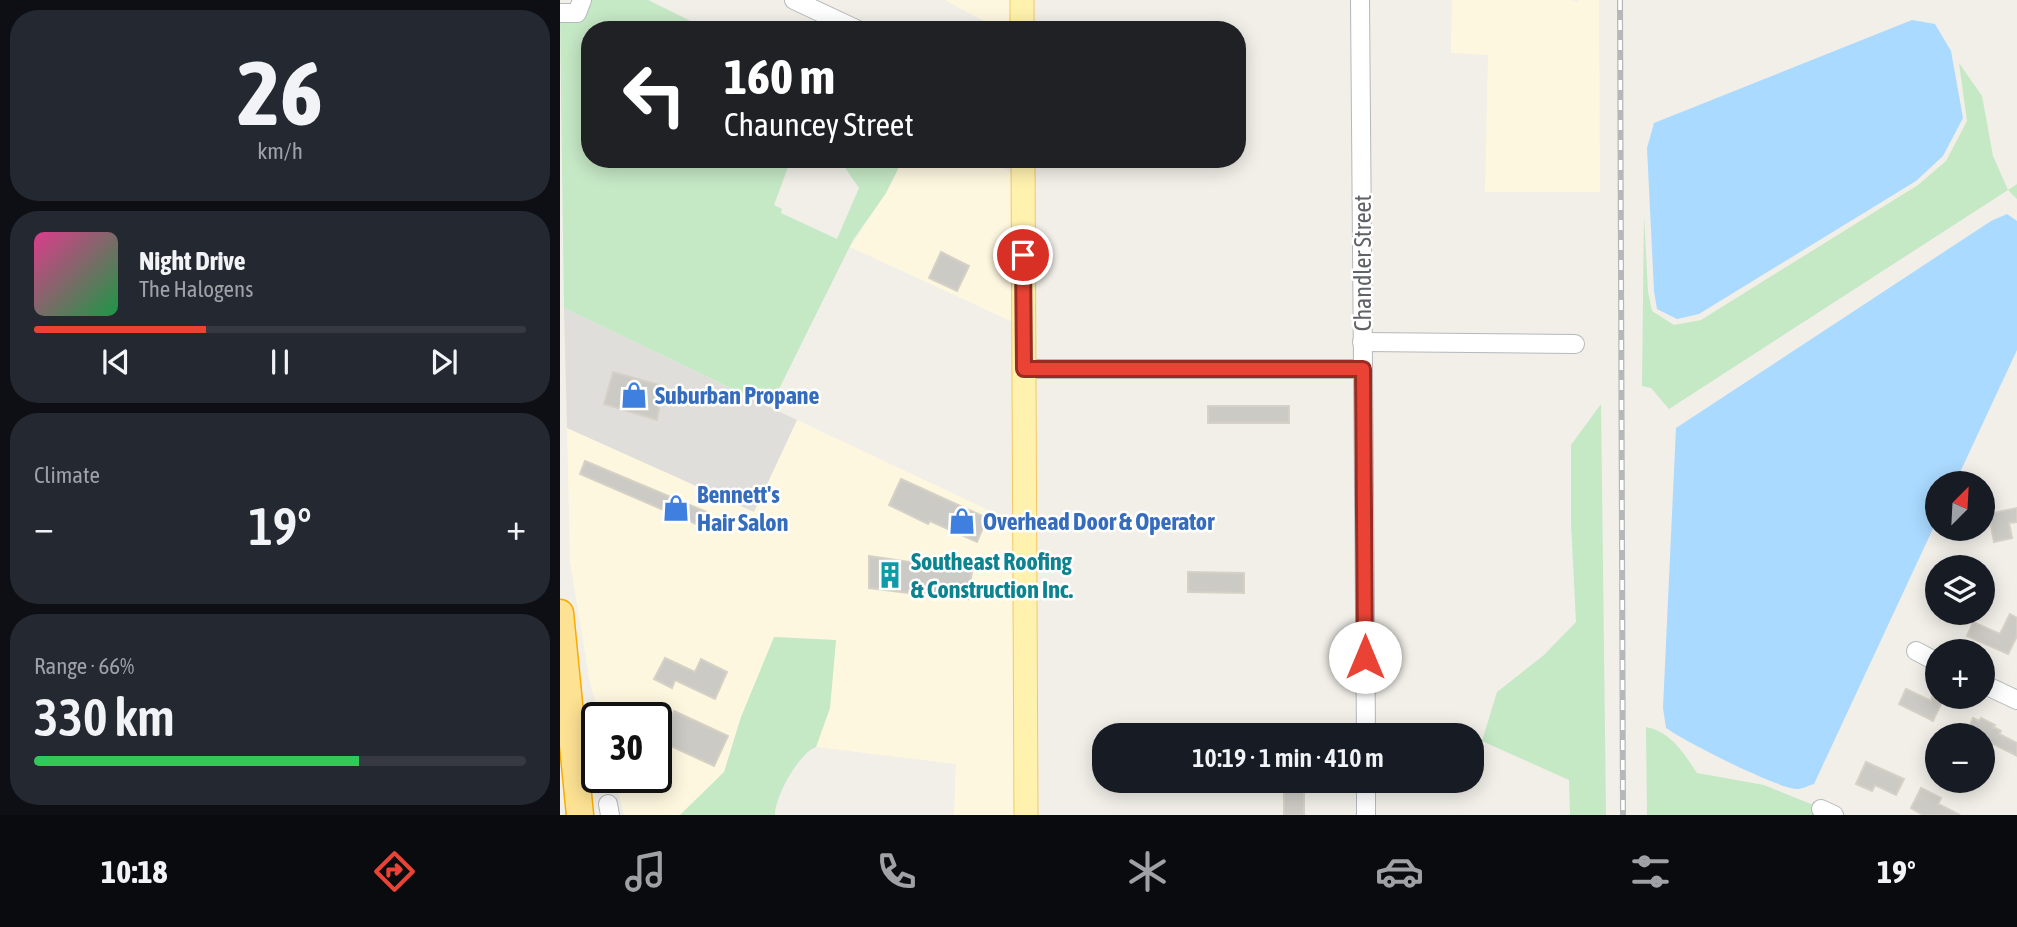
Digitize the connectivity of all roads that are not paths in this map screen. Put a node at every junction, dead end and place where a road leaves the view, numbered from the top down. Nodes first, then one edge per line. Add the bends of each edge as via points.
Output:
1 (582, 0) edge
2 (794, 0) edge
3 (1022, 0) edge
4 (1360, 0) edge
5 (560, 13) edge
6 (839, 21) edge
7 (1022, 21) edge
8 (1023, 168) edge
9 (1362, 342) junction
10 (1575, 344) dead end
11 (1024, 369) junction
12 (1363, 369) junction
13 (560, 613) edge
14 (1916, 651) dead end
15 (1925, 656) edge
16 (1995, 690) edge
17 (2017, 700) edge
18 (1366, 723) edge
19 (1366, 793) edge
20 (580, 815) edge
21 (1026, 815) edge
22 (1366, 815) edge

1 - 5 street via 577,12
2 - 6 street
3 - 7 main road
4 - 9 street, Chandler Street
8 - 11 main road
9 - 10 street
9 - 12 street, Chandler Street
11 - 12 street
11 - 21 main road
12 - 18 street, Chandler Street
13 - 20 highway
14 - 15 street
16 - 17 street
19 - 22 street

